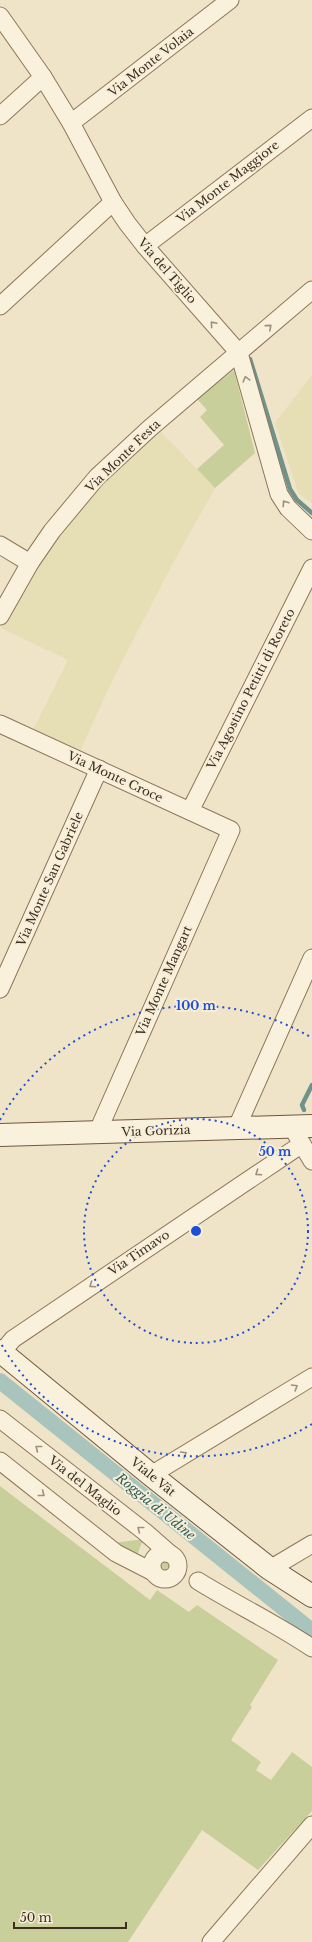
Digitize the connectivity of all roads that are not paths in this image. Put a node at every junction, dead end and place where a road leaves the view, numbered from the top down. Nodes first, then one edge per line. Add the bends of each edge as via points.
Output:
1 (230, 0) edge
2 (0, 16) edge
3 (42, 76) junction
4 (0, 116) edge
5 (312, 118) edge
6 (71, 123) junction
7 (113, 202) junction
8 (145, 246) junction
9 (312, 290) edge
10 (0, 306) edge
11 (239, 353) junction
12 (312, 531) edge
13 (0, 545) edge
14 (30, 563) junction
15 (312, 568) edge
16 (0, 616) edge
17 (0, 724) edge
18 (99, 769) junction
19 (190, 811) junction
20 (231, 830) joint
21 (312, 958) edge
22 (0, 989) edge
23 (236, 1129) junction
24 (302, 1132) edge
25 (97, 1133) junction
26 (0, 1135) edge
27 (312, 1161) edge
28 (1, 1351) edge
29 (312, 1377) edge
30 (0, 1418) edge
31 (0, 1461) edge
32 (151, 1475) junction
33 (312, 1544) edge
34 (173, 1557) junction
35 (270, 1569) junction
36 (160, 1576) junction
37 (198, 1581) junction
38 (312, 1596) edge
39 (312, 1648) edge
40 (312, 1825) edge
41 (211, 1942) edge

1 - 6 street, Via Monte Volaia
2 - 3 street, Via del Tiglio
3 - 4 street
3 - 6 street, Via del Tiglio
5 - 8 street, Via Monte Maggiore
6 - 7 street, Via del Tiglio
7 - 8 street, Via del Tiglio
7 - 10 street
11 -> 8 street, Via del Tiglio
11 -> 9 street, Via Monte Festa
12 -> 11 street, Via del Tiglio via 288,508 280,494
11 - 14 street, Via Monte Festa via 150,428 97,477 52,531
13 - 14 street
14 - 16 street, Via Monte Festa
15 - 19 street, Via Agostino Petitti di Roreto
17 - 18 street, Via Monte Croce
18 - 19 street, Via Monte Croce
18 - 22 street, Via Monte San Gabriele
19 - 20 street, Via Monte Croce
20 - 25 street, Via Monte Mangart
21 - 23 street
23 - 24 main road, Via Gorizia
23 - 25 main road, Via Gorizia
24 - 27 street
24 -> 28 street, Via Timavo via 279,1159 13,1339
25 - 26 main road, Via Gorizia
28 - 32 main road, Viale Vât
32 -> 29 street
34 -> 30 street, Via del Maglio
31 -> 36 street, Via del Maglio via 116,1553
32 - 35 main road, Viale Vât
33 - 35 street
34 - 36 street via 176,1572
34 - 36 street via 161,1554 154,1559 152,1563
34 - 37 street, Via del Maglio
35 - 38 main road, Viale Vât
36 - 37 street, Via del Maglio
37 - 39 street, Via del Maglio via 240,1607 284,1629
40 - 41 street

